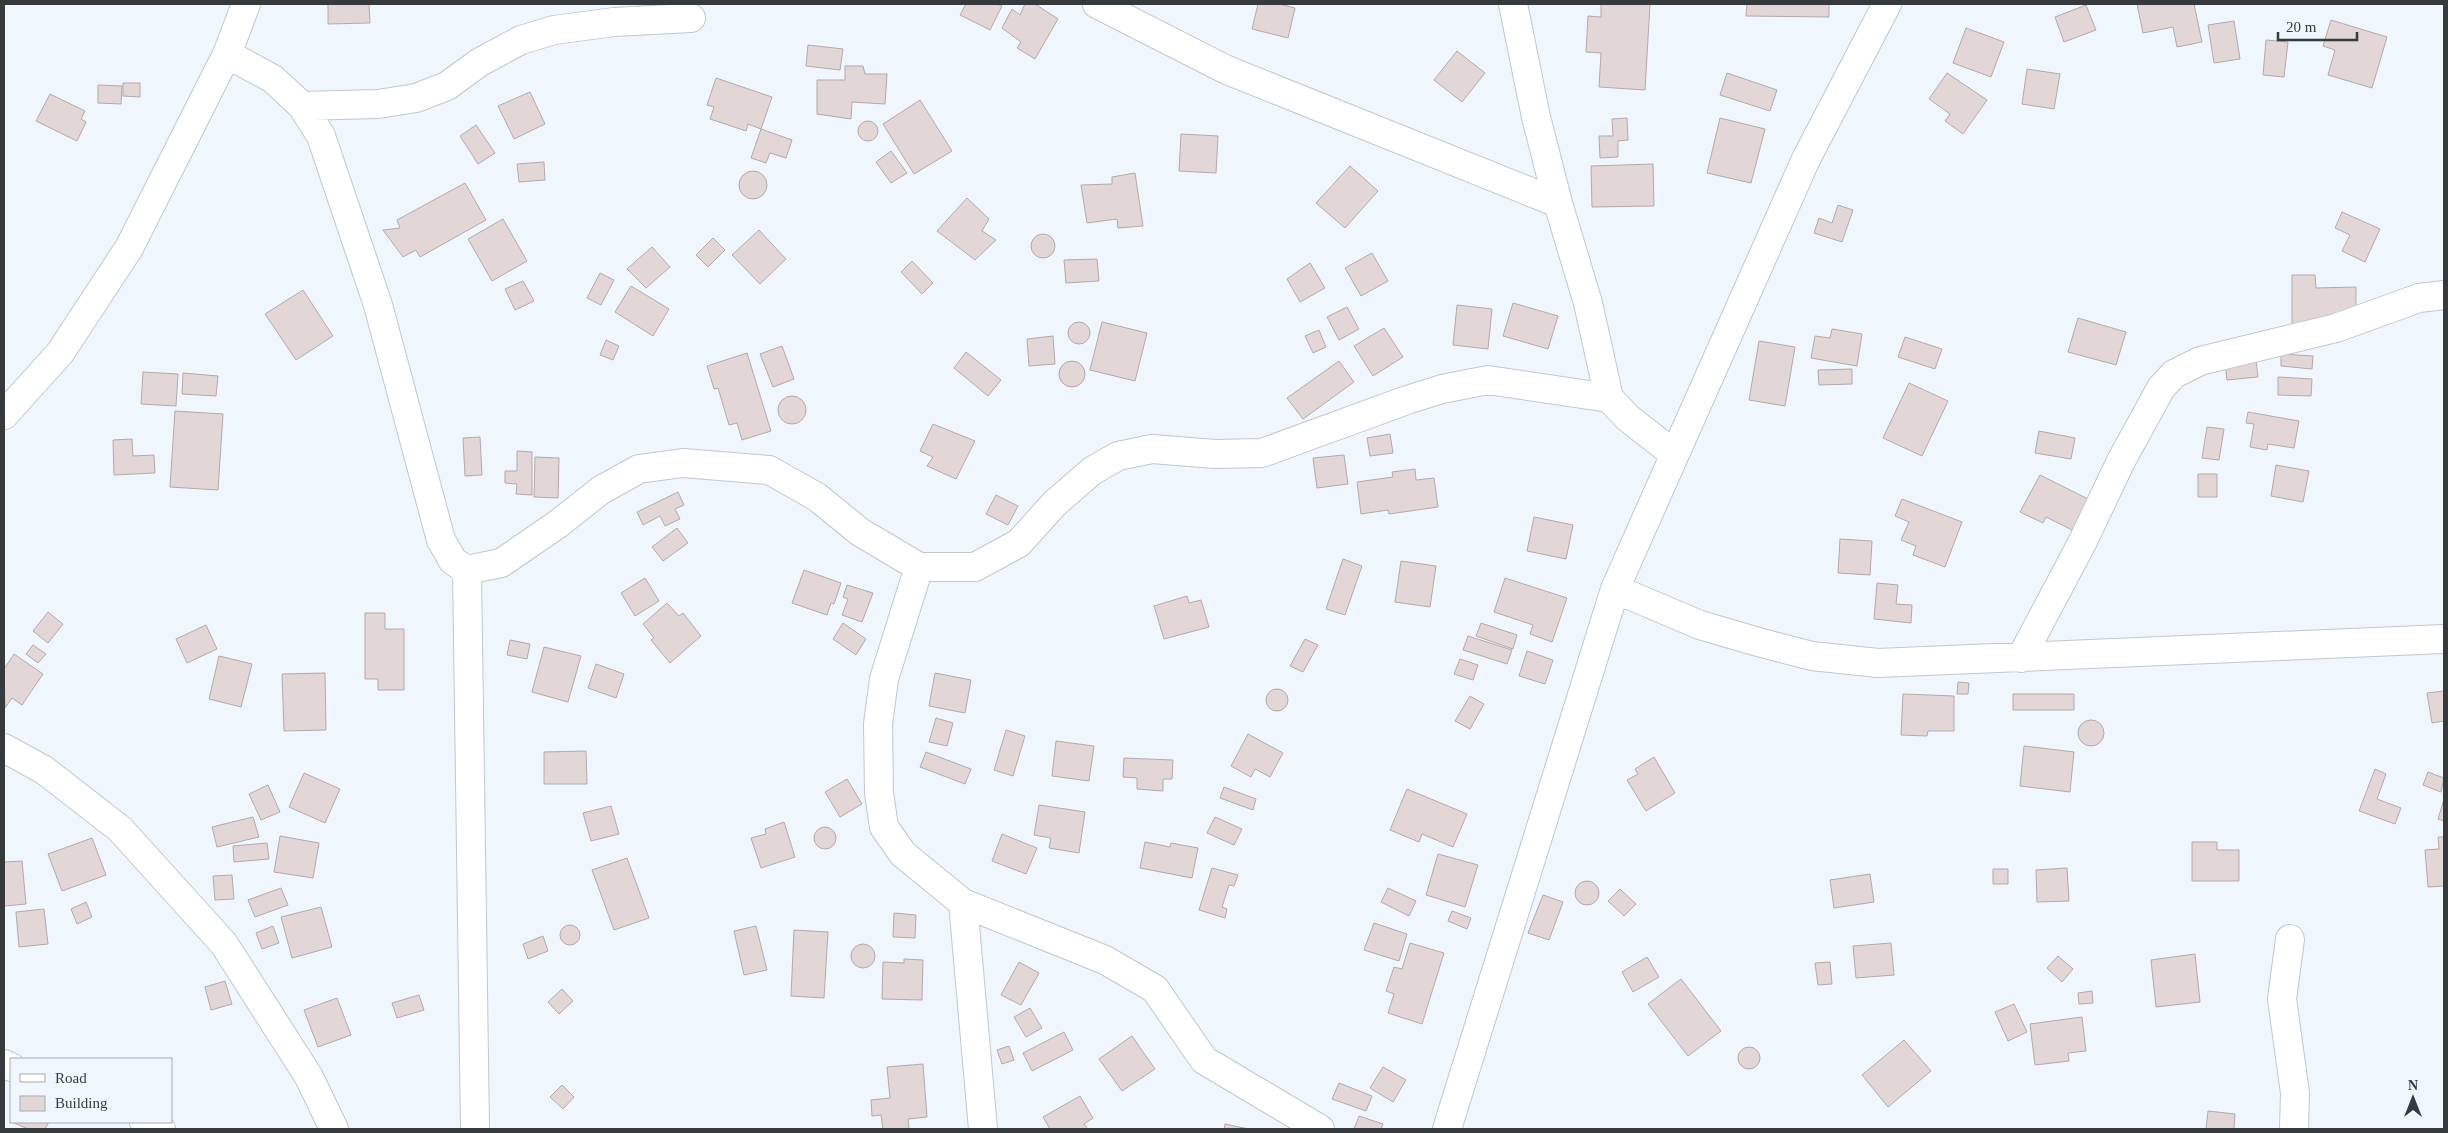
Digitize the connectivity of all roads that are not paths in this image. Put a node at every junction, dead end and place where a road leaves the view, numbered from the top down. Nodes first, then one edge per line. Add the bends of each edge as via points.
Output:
1 (246, 4) edge
2 (1097, 4) edge
3 (1513, 4) edge
4 (1887, 4) edge
5 (691, 18) dead end
6 (227, 54) junction
7 (302, 106) junction
8 (1558, 203) junction
9 (2444, 294) edge
10 (1609, 398) junction
11 (4, 415) edge
12 (1674, 454) junction
13 (919, 567) junction
14 (467, 570) junction
15 (1615, 589) junction
16 (2444, 639) edge
17 (2021, 658) junction
18 (4, 748) edge
19 (963, 903) junction
20 (2290, 939) dead end
21 (146, 1123) edge
22 (161, 1129) edge
23 (334, 1129) edge
24 (475, 1129) edge
25 (982, 1129) edge
26 (1320, 1129) edge
27 (1447, 1129) edge
28 (2294, 1129) edge

1 - 6 street
2 - 8 street via 1226,70
3 - 8 street
4 - 12 street via 1806,159
5 - 7 street via 614,22 554,30 520,40 480,62 447,86 416,98 378,104
6 - 7 street via 272,79
6 - 11 street via 129,248 60,353
7 - 14 street via 321,136 378,305 441,540 453,561
8 - 10 street via 1588,303
9 - 17 street via 2419,298 2336,328 2200,361 2174,374 2162,388 2120,461 2082,543
10 - 12 street via 1628,418
10 - 13 street via 1488,380 1407,400 1262,453 1215,454 1152,449 1118,456 1086,476 1054,504 1019,543 975,567
12 - 15 street
13 - 14 street via 860,532 817,497 769,470 683,463 639,468 601,490 501,563
13 - 19 street via 884,679 878,724 879,793 884,827 903,854
14 - 24 street
15 - 17 street via 1700,625 1812,656 1878,664
15 - 27 street
16 - 17 street
18 - 23 street via 44,770 120,829 224,944 309,1077
19 - 25 street
19 - 26 street via 1105,960 1155,989 1204,1060
20 - 28 street via 2282,999 2295,1093
21 - 22 street

